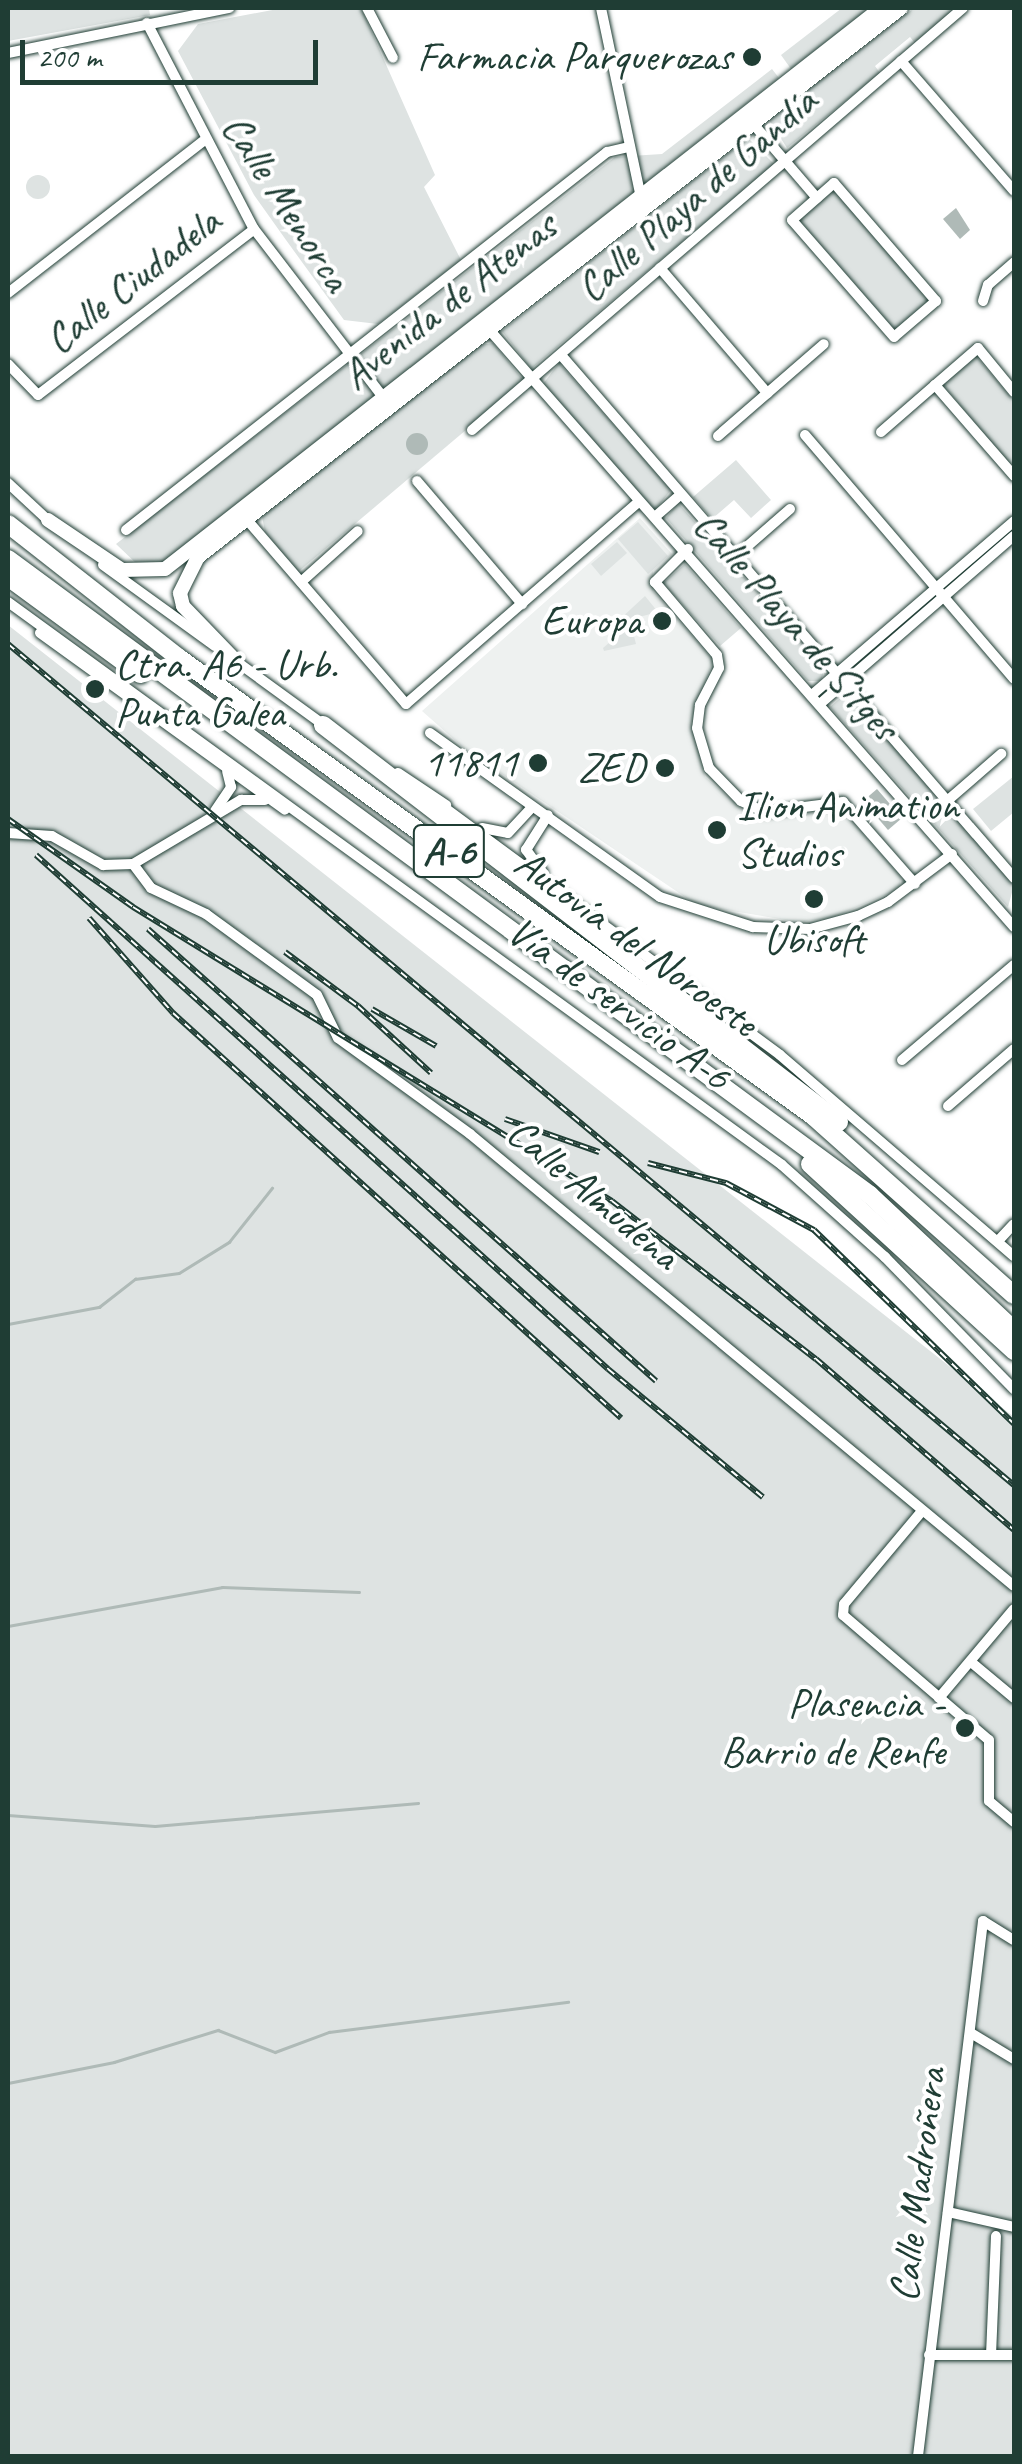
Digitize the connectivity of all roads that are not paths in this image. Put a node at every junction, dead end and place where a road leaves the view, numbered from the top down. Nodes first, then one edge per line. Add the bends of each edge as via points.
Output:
1 (158, 8) edge
2 (230, 8) edge
3 (368, 8) edge
4 (601, 8) edge
5 (881, 8) edge
6 (901, 8) edge
7 (963, 8) edge
8 (160, 21) junction
9 (147, 24) junction
10 (8, 53) edge
11 (392, 58) dead end
12 (901, 61) junction
13 (749, 119) junction
14 (203, 141) junction
15 (628, 147) junction
16 (786, 162) junction
17 (1014, 191) edge
18 (817, 198) junction
19 (643, 202) junction
20 (254, 229) junction
21 (1014, 262) edge
22 (660, 268) junction
23 (8, 294) edge
24 (982, 302) dead end
25 (486, 325) junction
26 (824, 344) dead end
27 (350, 354) junction
28 (561, 355) junction
29 (8, 364) edge
30 (532, 379) junction
31 (935, 385) junction
32 (1014, 392) edge
33 (767, 393) junction
34 (387, 402) junction
35 (472, 430) dead end
36 (881, 432) dead end
37 (805, 435) dead end
38 (718, 436) dead end
39 (1014, 476) edge
40 (418, 481) dead end
41 (8, 483) edge
42 (681, 494) junction
43 (638, 502) junction
44 (790, 509) dead end
45 (243, 515) junction
46 (656, 516) junction
47 (48, 520) junction
48 (1014, 522) edge
49 (8, 524) edge
50 (126, 530) dead end
51 (358, 532) dead end
52 (1014, 536) edge
53 (688, 549) junction
54 (735, 557) junction
55 (8, 559) edge
56 (8, 577) edge
57 (301, 582) junction
58 (940, 593) junction
59 (522, 604) junction
60 (10, 605) edge
61 (237, 662) junction
62 (840, 679) junction
63 (1014, 679) edge
64 (817, 699) junction
65 (213, 714) junction
66 (324, 724) junction
67 (430, 733) dead end
68 (1002, 754) dead end
69 (393, 769) junction
70 (227, 771) junction
71 (270, 801) junction
72 (947, 801) junction
73 (532, 807) junction
74 (548, 815) junction
75 (207, 818) junction
76 (8, 833) edge
77 (346, 847) junction
78 (952, 854) junction
79 (133, 864) junction
80 (1014, 878) edge
81 (915, 884) junction
82 (1010, 912) edge
83 (1014, 927) edge
84 (624, 941) junction
85 (1014, 965) edge
86 (634, 1016) junction
87 (1014, 1050) edge
88 (902, 1060) dead end
89 (948, 1106) dead end
90 (888, 1178) junction
91 (1014, 1224) edge
92 (998, 1241) junction
93 (1014, 1256) edge
94 (1014, 1295) edge
95 (1014, 1330) edge
96 (1014, 1351) edge
97 (1014, 1390) edge
98 (922, 1511) junction
99 (1014, 1586) edge
100 (1014, 1609) edge
101 (970, 1662) junction
102 (939, 1698) junction
103 (1014, 1698) edge
104 (1014, 1822) edge
105 (1014, 1940) edge
106 (971, 2033) junction
107 (1014, 2059) edge
108 (948, 2212) junction
109 (1014, 2226) edge
110 (996, 2236) dead end
111 (929, 2355) junction
112 (992, 2355) junction
113 (1014, 2355) edge
114 (918, 2456) edge

1 - 8 street
2 - 8 street
3 - 11 street
4 - 15 street
5 - 13 main road, Avenida de Atenas
6 - 13 main road, Avenida de Atenas
7 - 12 street, Calle Playa de Gandía
8 - 9 street
9 - 10 street
9 - 14 street, Calle Menorca
12 - 16 street, Calle Playa de Gandía
12 - 17 street
13 - 16 street
13 - 19 main road, Avenida de Atenas
14 - 20 street, Calle Menorca
14 - 23 street, Calle Ciudadela
15 - 19 street
15 - 27 street via 606,152
16 - 18 street
16 - 22 street, Calle Playa de Gandía
18 - 18 street via 792,220 894,337 936,301 834,183
19 - 25 main road, Avenida de Atenas
20 - 27 street, Calle Menorca
20 - 29 street, Calle Ciudadela via 38,394
21 - 24 street via 988,284
22 - 28 street, Calle Playa de Gandía
22 - 33 street
25 - 30 street, Calle Playa de Sitges
25 - 34 main road, Avenida de Atenas
26 - 33 street
27 - 34 street, Calle Menorca
27 - 50 street
28 - 30 street, Calle Playa de Gandía
28 - 42 street, Calle Playa de Sitges
30 - 35 street, Calle Playa de Gandía
30 - 43 street, Calle Playa de Sitges
31 - 32 street via 978,348
31 - 36 street
31 - 39 street
33 - 38 street
34 - 45 main road, Avenida de Atenas
37 - 58 street
40 - 59 street
41 - 47 street, Vía de servicio A-6
42 - 46 street, Calle Playa de Sitges
42 - 54 street, Calle Playa de Sitges
43 - 46 street, Calle Playa de Sitges
43 - 59 street
44 - 54 street
45 - 47 main road, Avenida de Atenas via 164,569 143,573 122,570
45 - 57 street
45 - 61 main road, Avenida de Atenas via 198,557 180,593 188,614 212,630
46 - 53 street, Calle Playa de Sitges
47 - 61 street, Vía de servicio A-6
48 - 58 street
49 - 90 highway, Autovía del Noroeste / A-6
51 - 57 street
52 - 58 street
53 - 64 street, Calle Playa de Sitges
53 - 81 street via 655,582 717,656 698,728 708,768 740,801 765,812 843,802
54 - 62 street, Calle Playa de Sitges
55 - 65 highway, Autovía del Noroeste / A-6
56 - 65 highway via 157,687
57 - 59 street via 406,704
58 - 62 street
58 - 63 street
60 - 70 street via 53,646
60 - 77 street, Vía de servicio A-6
61 - 66 street, Vía de servicio A-6
62 - 64 street
62 - 72 street, Calle Playa de Sitges
64 - 78 street, Calle Playa de Sitges
65 - 86 highway, Autovía del Noroeste / A-6
66 - 69 street, Vía de servicio A-6
66 - 90 highway via 816,1102 855,1135
67 - 73 street
68 - 72 street
69 - 73 street via 491,834 520,825
69 - 84 street, Vía de servicio A-6
70 - 71 street
70 - 75 street via 225,801
71 - 75 street via 241,800
71 - 77 street
72 - 80 street, Calle Playa de Sitges
73 - 74 street
74 - 81 street via 660,897 753,927 810,928 858,916
74 - 84 street via 526,850 532,864
75 - 79 street
76 - 79 street via 52,836 103,865
77 - 97 street, Vía de servicio A-6 via 782,1165 885,1257
78 - 81 street
78 - 82 street, Calle Playa de Sitges
79 - 98 street, Calle Almudena via 151,888 206,914 317,994 338,1038 470,1134
82 - 83 street, Calle Playa de Sitges
84 - 92 street, Vía de servicio A-6 via 780,1054
85 - 88 street
86 - 95 highway, Autovía del Noroeste / A-6 via 870,1196
86 - 96 highway via 670,1058 858,1203
87 - 89 street
90 - 94 highway, Autovía del Noroeste / A-6
91 - 92 street
92 - 93 street, Vía de servicio A-6
98 - 99 street, Calle Almudena
98 - 102 street via 844,1604 846,1620
100 - 101 street
101 - 102 street
101 - 103 street
102 - 104 street via 989,1740 989,1801
105 - 106 street, Calle Madroñera via 983,1921
106 - 107 street
106 - 108 street, Calle Madroñera
108 - 109 street
108 - 111 street, Calle Madroñera
110 - 112 street
111 - 112 street
111 - 114 street, Calle Madroñera
112 - 113 street

